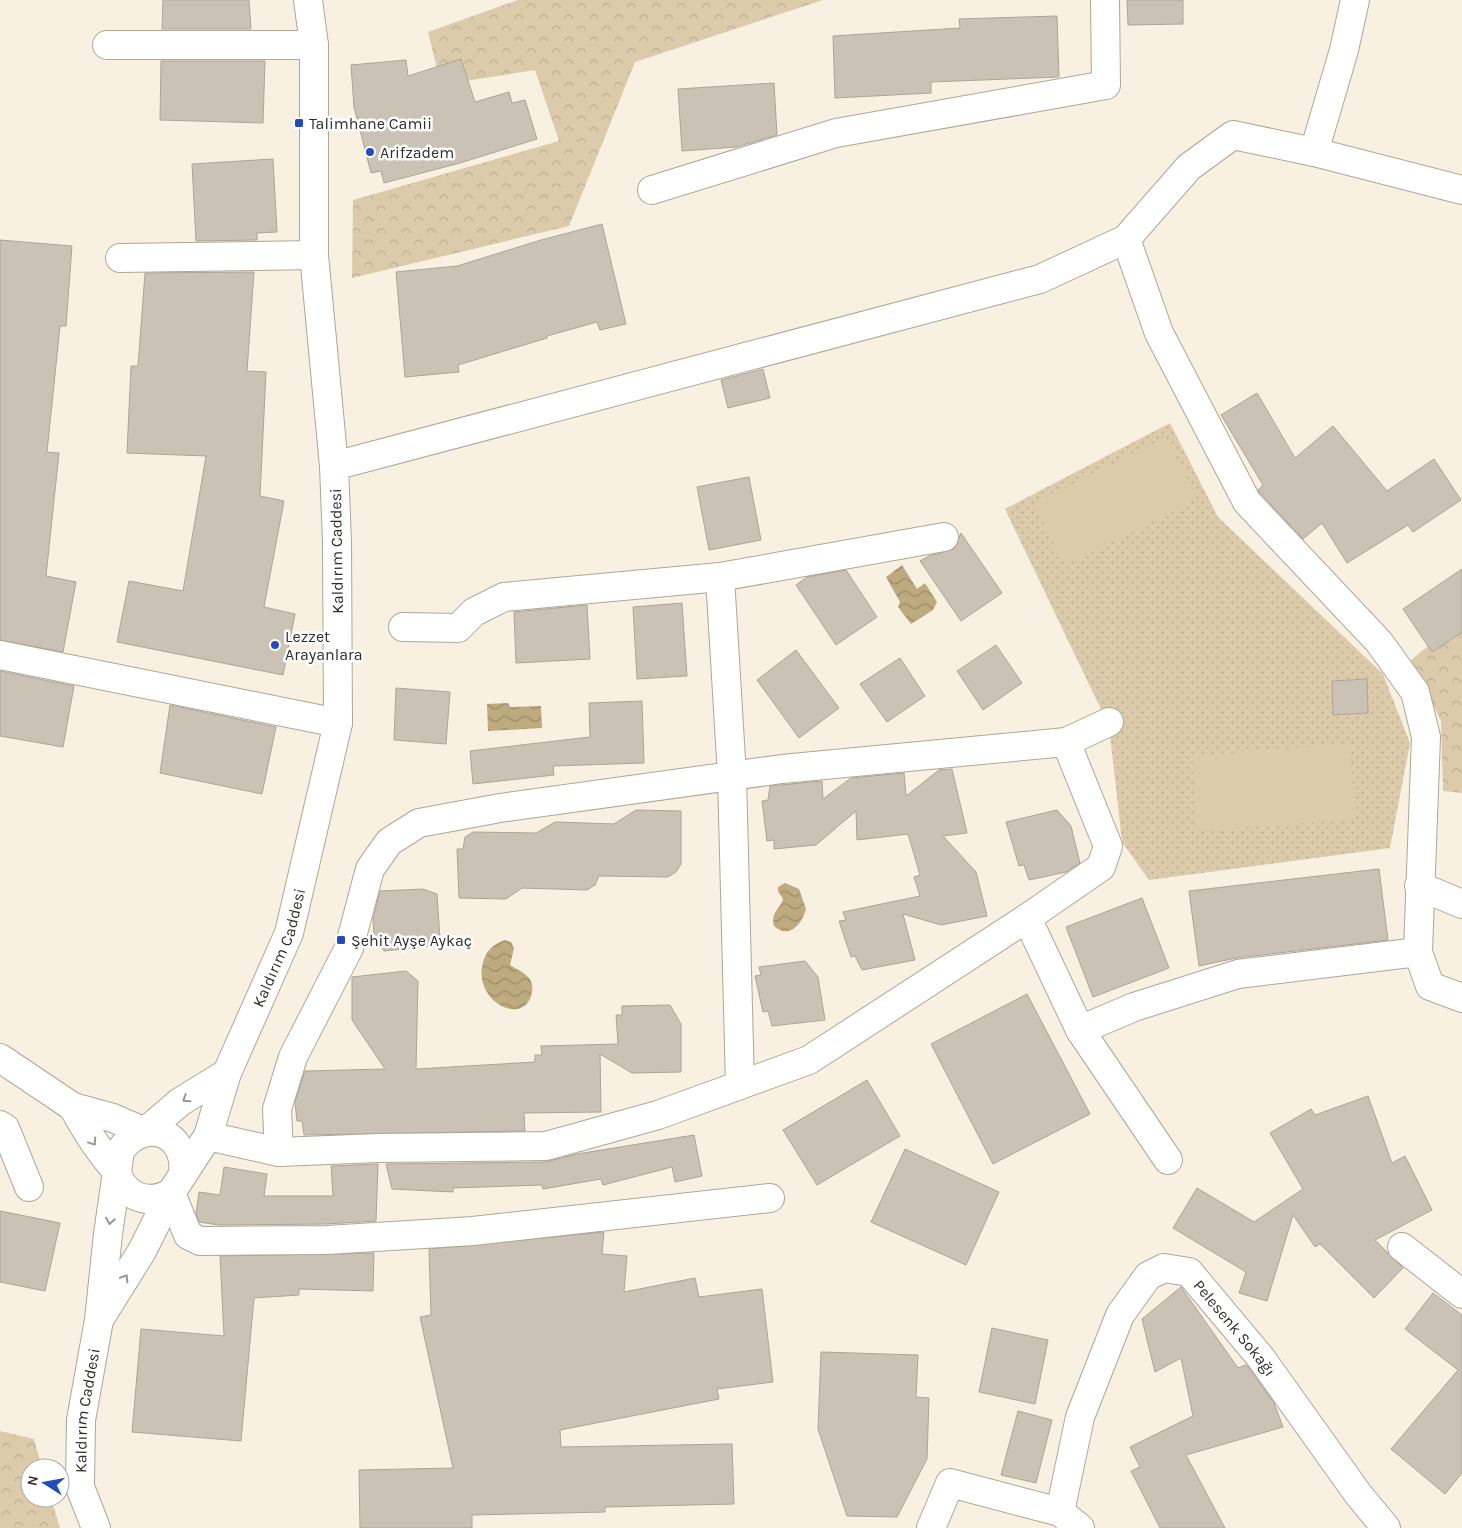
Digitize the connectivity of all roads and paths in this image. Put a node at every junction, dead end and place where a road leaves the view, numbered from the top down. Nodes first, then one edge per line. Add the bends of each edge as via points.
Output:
1 (308, 0) edge
2 (1105, 0) edge
3 (1356, 0) edge
4 (107, 45) dead end
5 (314, 45) junction
6 (1314, 152) junction
7 (652, 190) dead end
8 (1462, 190) edge
9 (1126, 239) junction
10 (314, 255) junction
11 (120, 258) dead end
12 (334, 466) junction
13 (944, 537) dead end
14 (720, 577) junction
15 (403, 627) dead end
16 (0, 655) edge
17 (1109, 722) dead end
18 (338, 723) junction
19 (1066, 742) junction
20 (732, 776) junction
21 (1419, 886) junction
22 (1462, 904) edge
23 (1027, 918) junction
24 (1418, 952) junction
25 (1462, 998) edge
26 (1080, 1030) junction
27 (0, 1058) edge
28 (227, 1073) junction
29 (740, 1085) junction
30 (73, 1107) junction
31 (0, 1125) edge
32 (146, 1132) junction
33 (208, 1136) junction
34 (280, 1152) junction
35 (7, 1157) edge
36 (1168, 1160) dead end
37 (118, 1173) junction
38 (177, 1184) junction
39 (29, 1187) dead end
40 (770, 1198) dead end
41 (1402, 1247) dead end
42 (1462, 1294) edge
43 (100, 1320) junction
44 (1070, 1520) edge
45 (96, 1528) edge
46 (931, 1528) edge
47 (1386, 1528) edge

1 - 5 street, Kaldırım Caddesi
2 - 7 street via 1106,85 836,133
3 - 6 street
4 - 5 street
5 - 10 street, Kaldırım Caddesi
6 - 8 street
6 - 9 street via 1233,135 1189,167
9 - 12 street via 1040,279
9 - 21 street via 1160,333 1246,502 1379,642 1415,692 1426,737
10 - 11 street
10 - 12 street, Kaldırım Caddesi
12 - 18 street, Kaldırım Caddesi
13 - 14 street
14 - 15 street via 504,597 474,612 458,628
14 - 20 street
16 - 18 street
17 - 19 street
18 - 28 street, Kaldırım Caddesi via 289,933
19 - 20 street
19 - 23 street via 1108,846 1101,867
20 - 29 street
20 - 34 street via 500,808 419,823 389,842 370,869 349,948 294,1057 277,1109
21 - 22 street
21 - 24 street
23 - 26 street
23 - 29 street via 809,1060
24 - 25 street via 1430,986
24 - 26 street via 1238,974 1134,1007
26 - 36 street
27 - 30 street
28 -> 32 street via 180,1102
28 - 33 street, Kaldırım Caddesi
29 - 34 street via 658,1115 546,1146
30 - 32 street via 113,1118
30 -> 37 street via 92,1142
31 - 35 street via 5,1128
32 - 37 street via 126,1142 120,1151
32 - 38 street via 167,1136 176,1143 185,1163
33 - 34 street
33 - 38 street, Kaldırım Caddesi
35 - 39 street
37 - 38 street via 129,1192 139,1198 156,1199
37 -> 43 street, Kaldırım Caddesi via 108,1234
38 - 40 street via 188,1235 200,1241 327,1240 473,1231
43 -> 38 street, Kaldırım Caddesi via 142,1251
41 - 42 street
43 - 45 street, Kaldırım Caddesi via 82,1420 80,1487
44 - 46 street via 950,1483
44 - 47 street, Pelesenk Sokağı via 1080,1417 1120,1315 1148,1276 1164,1268 1189,1272 1261,1358

